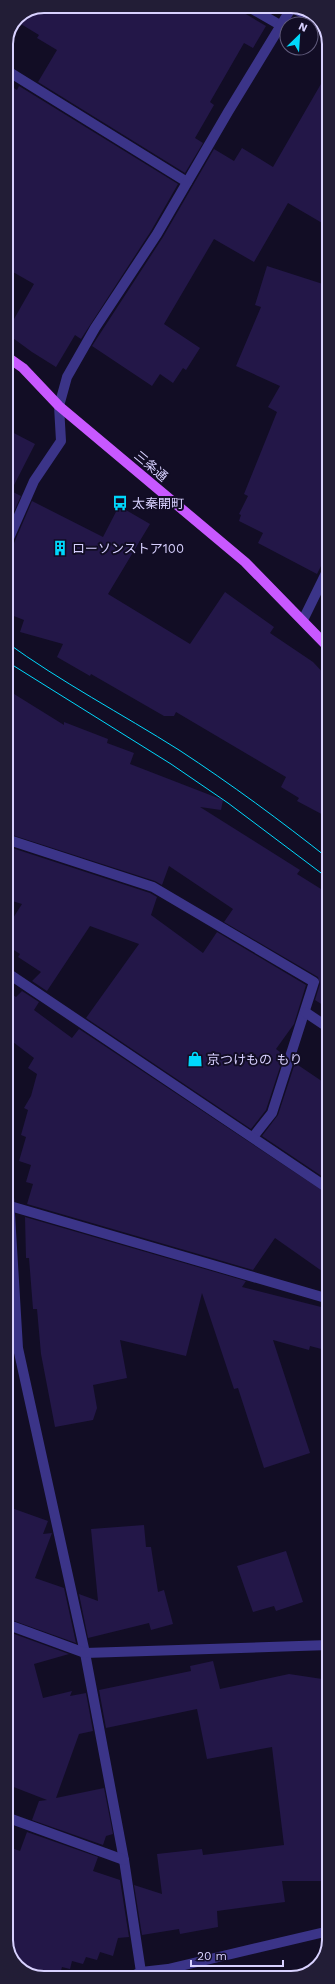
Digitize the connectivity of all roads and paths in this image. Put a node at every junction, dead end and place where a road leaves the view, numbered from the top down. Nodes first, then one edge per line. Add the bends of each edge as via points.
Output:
1 (259, 13) edge
2 (279, 25) edge
3 (279, 28) edge
4 (13, 74) edge
5 (187, 182) junction
6 (13, 361) edge
7 (59, 406) junction
8 (13, 529) edge
9 (322, 581) edge
10 (303, 620) junction
11 (322, 640) edge
12 (13, 841) edge
13 (13, 977) edge
14 (305, 1012) junction
15 (322, 1023) edge
16 (253, 1137) junction
17 (322, 1184) edge
18 (13, 1207) edge
19 (13, 1259) edge
20 (322, 1297) edge
21 (13, 1627) edge
22 (322, 1645) edge
23 (85, 1653) junction
24 (13, 1820) edge
25 (124, 1860) junction
26 (322, 1933) edge
27 (141, 1971) edge
28 (174, 1971) edge

1 - 2 street
3 - 5 street
4 - 5 street
5 - 7 street via 67,377
6 - 7 main road, 三条通
7 - 8 street via 61,441 34,481
7 - 10 main road, 三条通 via 245,562
9 - 10 street
10 - 11 main road, 三条通
12 - 14 street via 153,887 314,982
13 - 16 street
14 - 15 street
14 - 16 street via 272,1113
16 - 17 street
18 - 20 street
19 - 23 street via 18,1348
21 - 23 street
22 - 23 street
23 - 25 street
24 - 25 street
25 - 27 street
26 - 28 street

